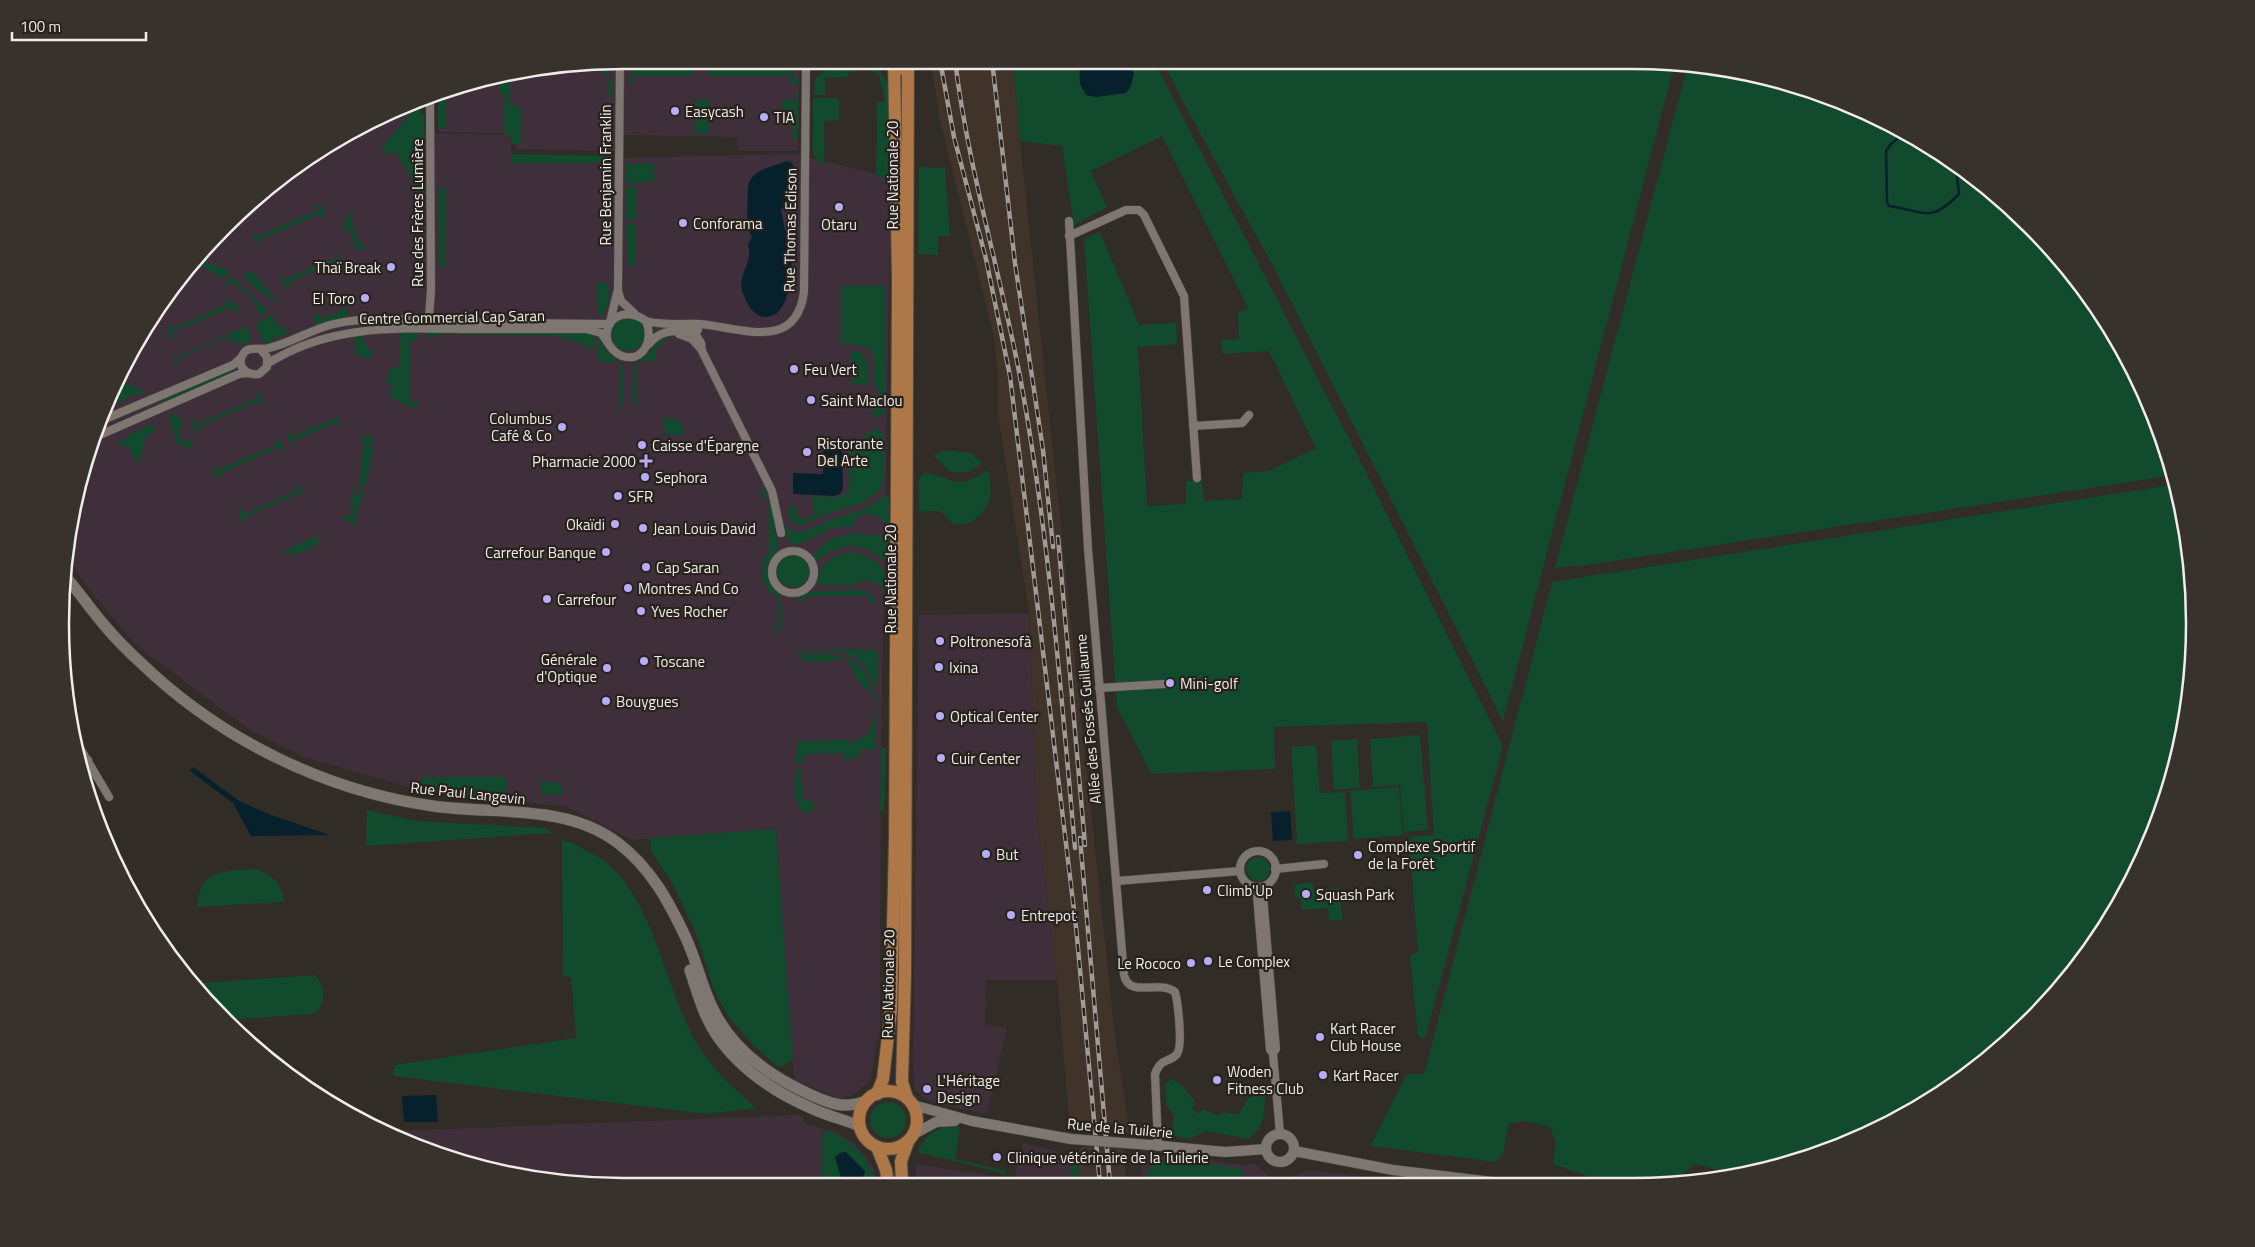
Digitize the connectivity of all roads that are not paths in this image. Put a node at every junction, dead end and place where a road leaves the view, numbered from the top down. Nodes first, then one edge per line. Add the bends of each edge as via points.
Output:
1 (620, 69) edge
2 (806, 69) edge
3 (894, 69) edge
4 (900, 69) edge
5 (908, 69) edge
6 (430, 104) edge
7 (1069, 221) dead end
8 (908, 236) junction
9 (1069, 236) junction
10 (618, 289) junction
11 (643, 319) junction
12 (610, 324) junction
13 (424, 325) junction
14 (692, 327) junction
15 (666, 332) junction
16 (608, 343) junction
17 (646, 348) junction
18 (261, 350) junction
19 (702, 351) junction
20 (241, 358) junction
21 (268, 364) junction
22 (248, 373) junction
23 (1249, 415) dead end
24 (108, 418) edge
25 (1193, 426) junction
26 (102, 434) edge
27 (1197, 478) dead end
28 (781, 533) dead end
29 (803, 553) joint
30 (71, 580) edge
31 (70, 581) edge
32 (73, 584) junction
33 (1164, 684) dead end
34 (1099, 688) junction
35 (85, 755) edge
36 (88, 760) joint
37 (109, 797) dead end
38 (1324, 864) dead end
39 (1275, 869) junction
40 (1240, 871) junction
41 (1117, 881) junction
42 (1260, 888) junction
43 (677, 923) junction
44 (816, 1097) junction
45 (872, 1097) junction
46 (910, 1102) junction
47 (815, 1110) junction
48 (972, 1122) junction
49 (860, 1126) junction
50 (1280, 1134) junction
51 (911, 1138) junction
52 (1154, 1145) junction
53 (877, 1147) junction
54 (1266, 1149) junction
55 (1294, 1151) junction
56 (887, 1178) edge
57 (902, 1178) edge
58 (1459, 1178) edge

1 - 10 street, Rue Benjamin Franklin
2 - 14 street, Rue Thomas Edison via 802,304 794,320 781,330 766,332
3 - 45 main road, Rue Nationale 20 via 898,280 895,841 891,1010 883,1079
4 - 8 main road via 904,214
5 - 8 main road, Rue Nationale 20
6 - 13 street, Rue des Frères Lumière via 431,291 429,317
7 - 9 street, Allée des Fossés Guillaume
8 - 46 main road, Rue Nationale 20 via 902,1082
9 - 25 street via 1126,210 1139,210 1144,215 1184,296
9 - 34 street, Allée des Fossés Guillaume
10 - 11 street via 626,307
10 - 12 street, Rue Benjamin Franklin
11 - 12 street via 634,314 620,315
11 - 14 street, Rue Thomas Edison
11 - 17 street via 650,334
12 - 13 street
12 - 16 street
13 - 16 street, Centre Commercial Cap Saran via 586,330 601,333
13 - 18 street, Centre Commercial Cap Saran via 418,319 339,323
13 - 21 street, Centre Commercial Cap Saran via 341,333 283,354
14 - 15 street, Rue Thomas Edison
14 - 19 street via 701,342
15 - 17 street via 657,335
15 - 19 street via 687,336
16 - 17 street via 616,353 628,357
18 - 20 street, Centre Commercial Cap Saran via 249,349
18 - 21 street
19 - 28 street via 772,492
20 - 22 street
20 - 24 street, Centre Commercial Cap Saran via 233,365
21 - 22 street, Centre Commercial Cap Saran via 259,374
22 - 26 street, Centre Commercial Cap Saran via 239,374
23 - 25 street via 1242,423
25 - 27 street
29 - 29 street via 788,551 775,561 773,579 780,589 793,593 805,590 813,579 814,566
30 - 32 main road, Rue Paul Langevin
31 - 32 main road, Rue Paul Langevin
32 - 43 main road, Rue Paul Langevin via 105,627 142,664 212,721 243,740 312,774 400,801 435,807 546,815 590,827 616,841 638,860 666,897
33 - 34 street
34 - 41 street, Allée des Fossés Guillaume
35 - 36 street
36 - 37 street
38 - 39 street
39 - 40 street via 1272,859 1259,851 1244,858
39 - 42 street via 1271,880
40 - 41 street
40 - 42 street via 1248,883
41 - 52 street, Allée des Fossés Guillaume via 1125,980 1135,988 1168,987 1176,995 1180,1049 1159,1064 1155,1074
42 - 50 street via 1257,896
43 - 44 main road, Rue Paul Langevin via 726,1032 771,1074
43 - 47 main road, Rue Paul Langevin via 706,1018 719,1040 758,1078
44 - 45 main road, Rue Paul Langevin via 846,1106
44 - 47 main road
45 - 46 main road via 892,1092
45 - 49 main road via 860,1117
46 - 48 street, Rue de la Tuilerie
46 - 51 main road via 917,1115 917,1125
47 - 49 main road, Rue Paul Langevin
48 - 51 street, Rue de la Tuilerie via 936,1122
48 - 52 street, Rue de la Tuilerie, bridge via 1071,1139
49 - 53 main road via 866,1138
50 - 54 street via 1268,1140
50 - 55 street via 1291,1139
51 - 53 main road via 893,1149
51 - 57 main road via 901,1161
52 - 54 street, Rue de la Tuilerie via 1225,1152
53 - 56 main road
54 - 55 street via 1269,1156 1280,1162 1290,1158
55 - 58 street via 1393,1170

